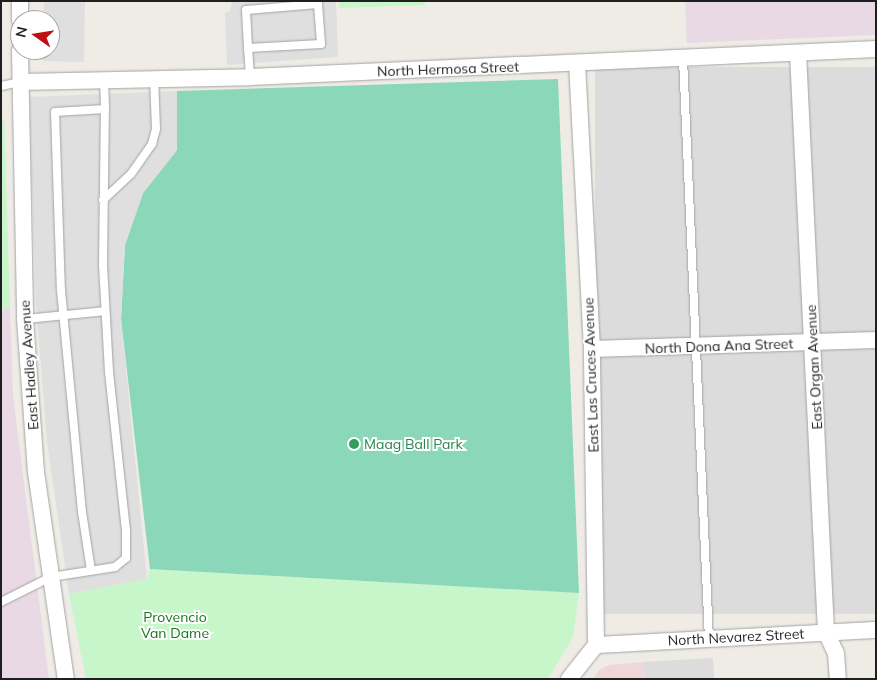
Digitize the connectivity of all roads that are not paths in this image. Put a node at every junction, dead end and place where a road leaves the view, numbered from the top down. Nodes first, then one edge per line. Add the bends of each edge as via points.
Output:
1 (319, 3) edge
2 (248, 48) junction
3 (876, 49) edge
4 (798, 53) junction
5 (683, 58) junction
6 (20, 60) edge
7 (577, 63) junction
8 (250, 77) junction
9 (154, 78) junction
10 (104, 79) junction
11 (20, 82) junction
12 (1, 86) edge
13 (106, 109) junction
14 (103, 200) junction
15 (105, 312) junction
16 (63, 316) junction
17 (25, 319) junction
18 (876, 340) edge
19 (814, 343) junction
20 (696, 348) junction
21 (592, 349) junction
22 (91, 570) junction
23 (51, 577) junction
24 (1, 602) edge
25 (876, 630) edge
26 (826, 632) junction
27 (709, 638) junction
28 (596, 645) junction
29 (66, 679) edge
30 (570, 679) edge
31 (838, 679) edge

1 - 2 lane via 246,10
1 - 2 lane via 321,44
2 - 8 lane
3 - 4 street, North Hermosa Street
4 - 5 street, North Hermosa Street
4 - 19 street, East Organ Avenue
5 - 7 street, North Hermosa Street
5 - 20 lane
6 - 11 street, East Hadley Avenue
7 - 8 street, North Hermosa Street
7 - 21 street, East Las Cruces Avenue
8 - 9 street, North Hermosa Street
9 - 10 street, North Hermosa Street
9 - 14 lane via 156,119 152,144 131,174
10 - 11 street, North Hermosa Street
10 - 13 lane
11 - 12 lane
11 - 17 street, East Hadley Avenue
13 - 14 lane
13 - 16 lane via 56,112
14 - 15 lane
15 - 16 lane
15 - 22 lane via 127,546 122,564
16 - 17 lane
16 - 22 lane via 82,512
17 - 23 street, East Hadley Avenue via 36,472
18 - 19 street, North Dona Ana Street
19 - 20 street, North Dona Ana Street
19 - 26 street, East Organ Avenue
20 - 21 street, North Dona Ana Street
20 - 27 lane
21 - 28 street, East Las Cruces Avenue
22 - 23 lane
23 - 24 lane
23 - 29 street, East Hadley Avenue
25 - 26 street, North Nevarez Street
26 - 27 street, North Nevarez Street
26 - 31 street, East Organ Avenue via 836,653
27 - 28 street, North Nevarez Street
28 - 30 street

